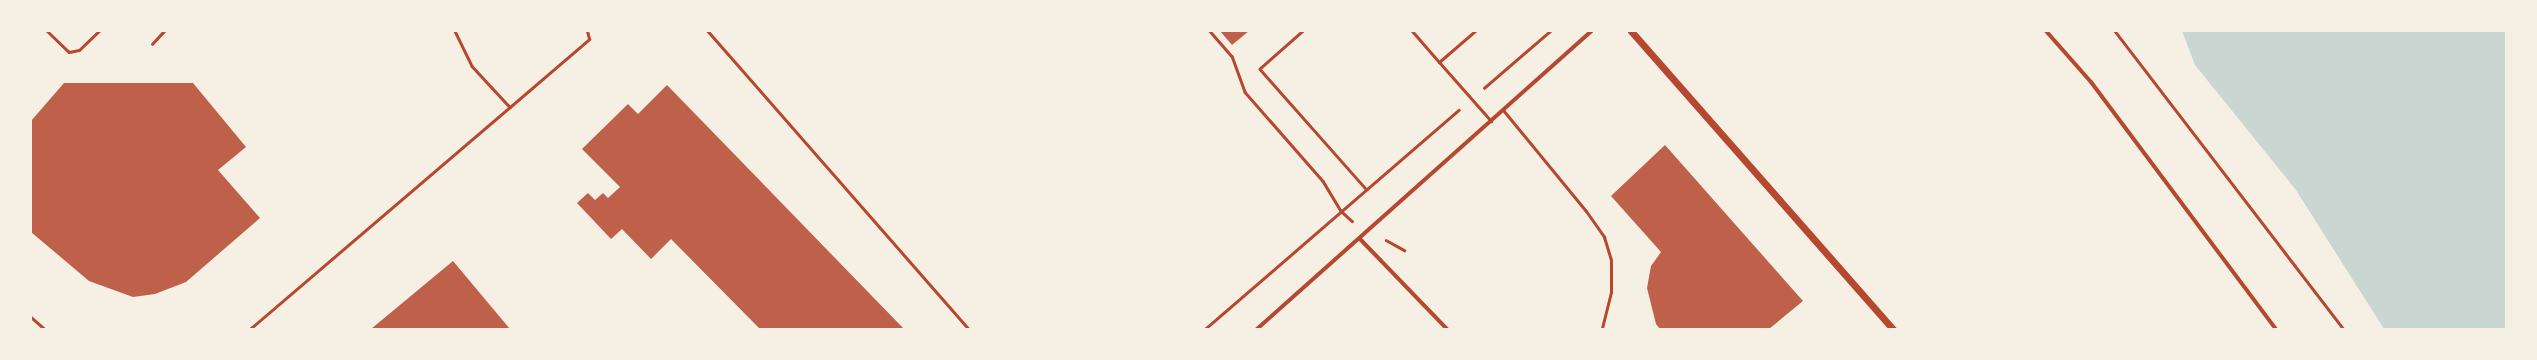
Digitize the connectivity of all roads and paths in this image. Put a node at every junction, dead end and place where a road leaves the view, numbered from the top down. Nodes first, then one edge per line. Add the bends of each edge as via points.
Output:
1 (48, 31) edge
2 (99, 31) edge
3 (164, 31) edge
4 (455, 31) edge
5 (587, 31) edge
6 (708, 31) edge
7 (1210, 31) edge
8 (1303, 31) edge
9 (1412, 31) edge
10 (1475, 31) edge
11 (1550, 31) edge
12 (1591, 31) edge
13 (1631, 31) edge
14 (2046, 31) edge
15 (2115, 31) edge
16 (152, 44) dead end
17 (1439, 62) junction
18 (1472, 99) junction
19 (510, 106) junction
20 (1503, 110) junction
21 (1491, 120) junction
22 (1366, 189) junction
23 (1341, 211) junction
24 (1369, 230) junction
25 (1360, 239) junction
26 (1404, 250) dead end
27 (31, 317) edge
28 (45, 329) edge
29 (250, 329) edge
30 (969, 329) edge
31 (1205, 329) edge
32 (1257, 329) edge
33 (1447, 329) edge
34 (1602, 329) edge
35 (1893, 329) edge
36 (2276, 329) edge
37 (2344, 329) edge

1 - 2 lane via 69,52 79,50
3 - 16 path
4 - 19 path via 472,66
5 - 19 path via 589,38
6 - 30 path
7 - 23 path via 1232,56 1246,92 1323,181
8 - 22 path via 1260,69
9 - 17 lane
10 - 17 lane
11 - 18 path
12 - 20 street
13 - 35 street
14 - 36 street via 2092,82
15 - 37 path
17 - 18 lane
18 - 21 lane
18 - 22 path
19 - 29 path
20 - 21 street
20 - 34 lane via 1586,211 1604,237 1611,260 1611,292
21 - 24 street
22 - 23 path
23 - 24 path via 1349,220
23 - 31 path
24 - 25 street
24 - 26 path
25 - 32 street
25 - 33 street
27 - 28 path

